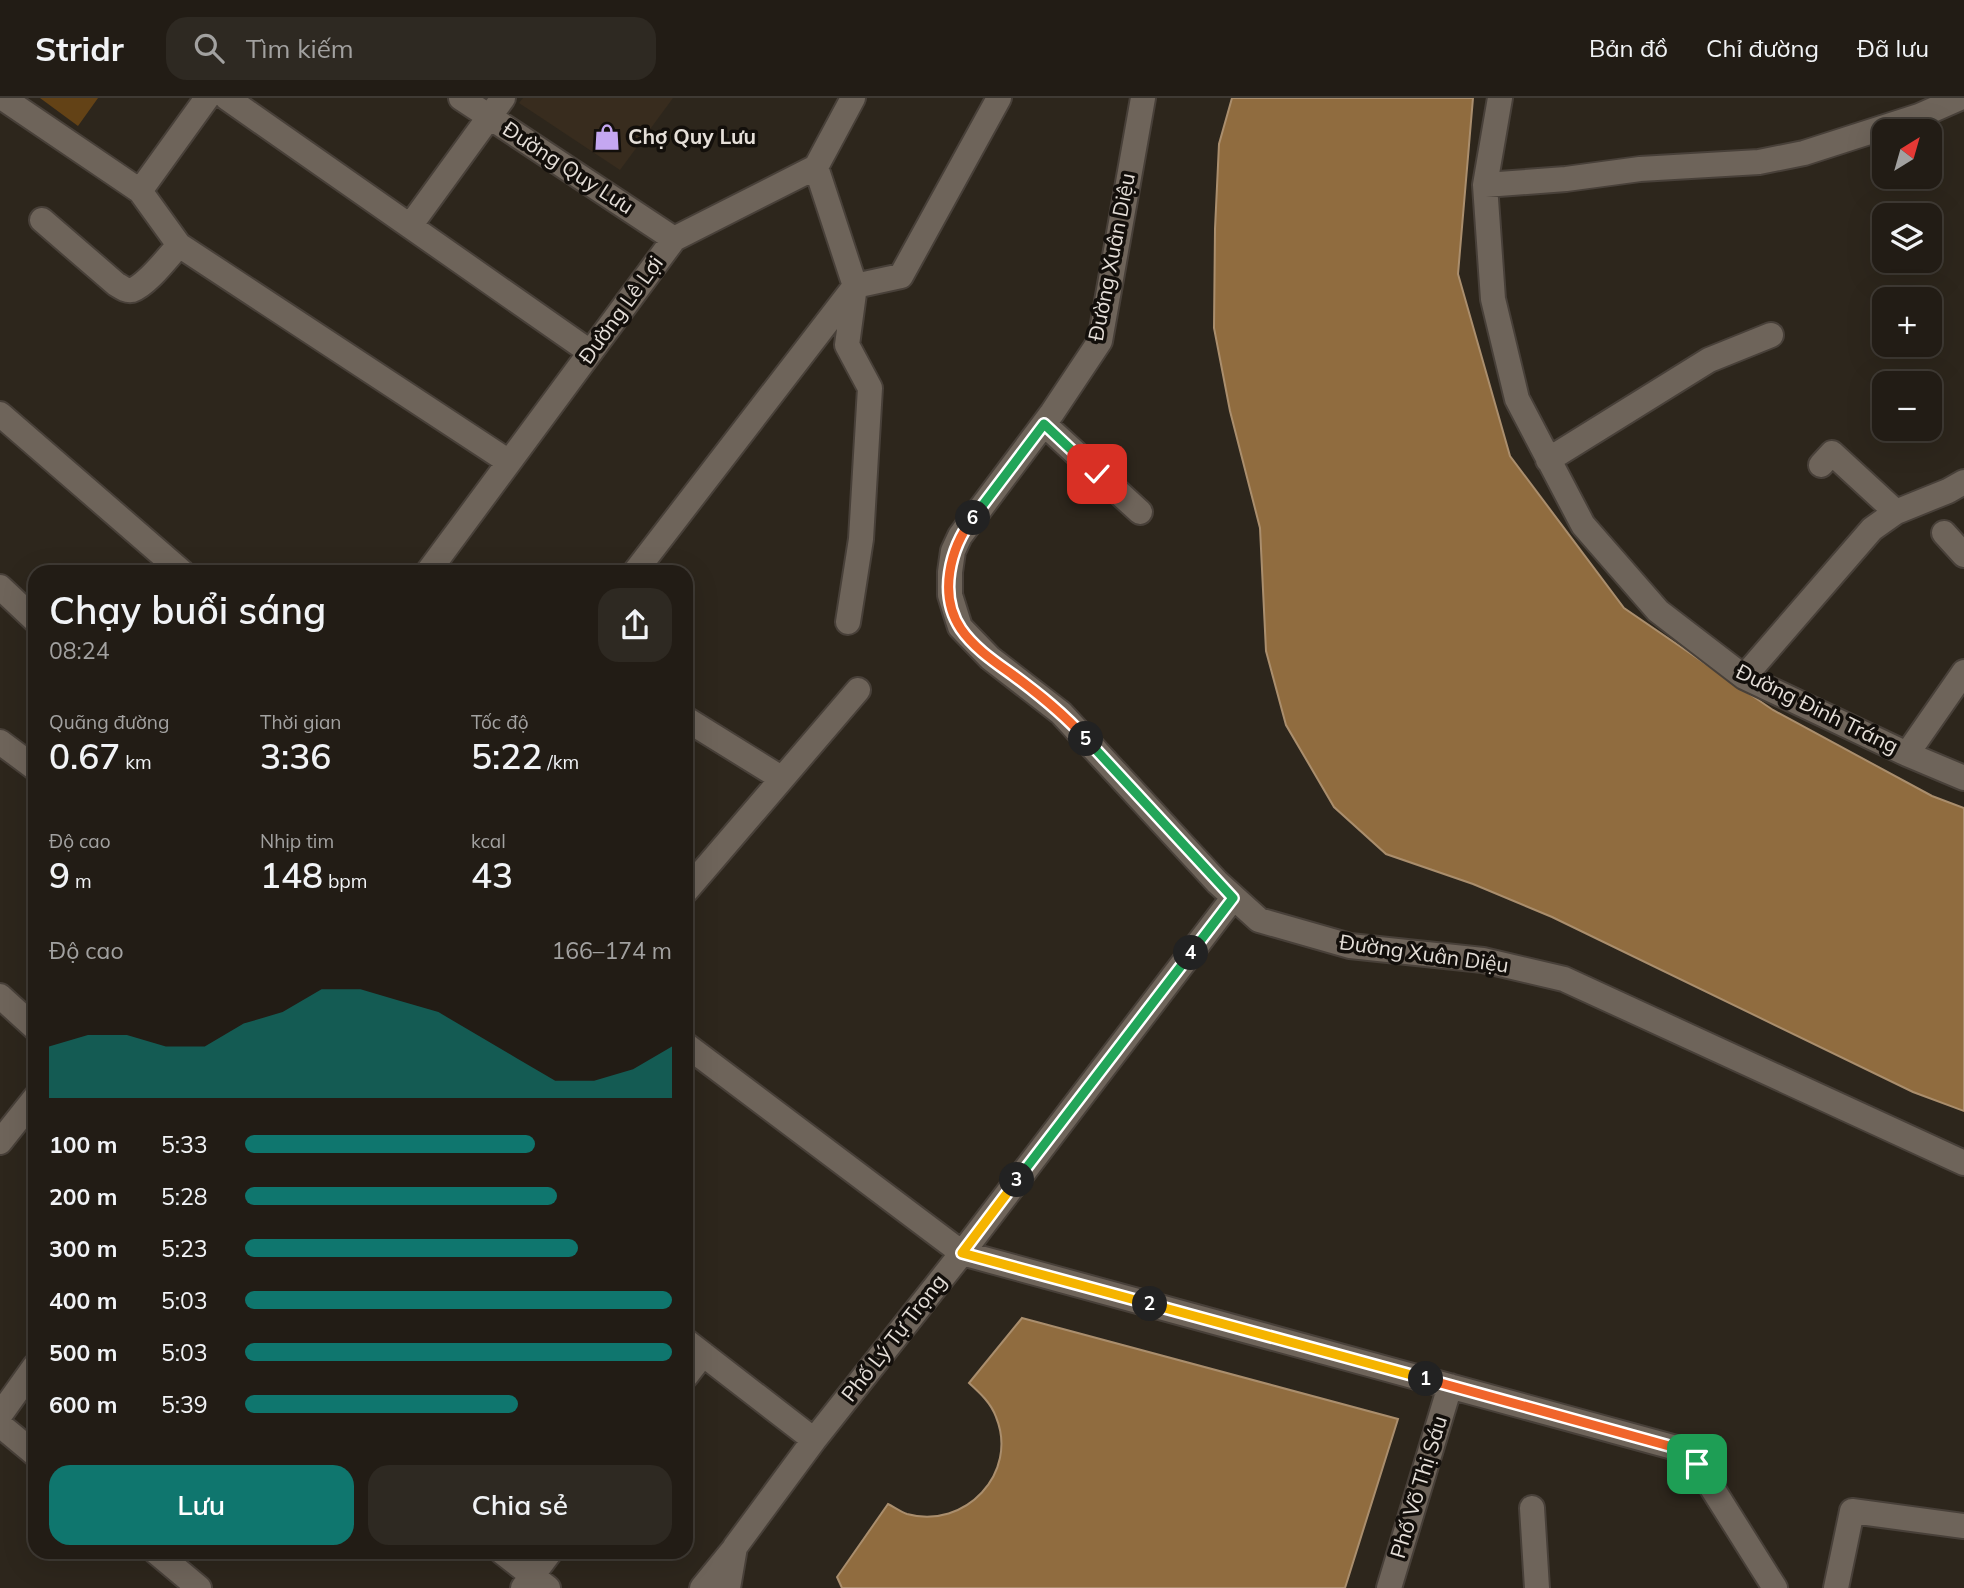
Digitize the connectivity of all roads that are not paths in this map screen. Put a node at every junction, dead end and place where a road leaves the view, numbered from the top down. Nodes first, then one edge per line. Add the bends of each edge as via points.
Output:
1 (3, 98) edge
2 (207, 98) edge
3 (227, 98) edge
4 (461, 98) edge
5 (853, 98) edge
6 (999, 98) edge
7 (1143, 98) edge
8 (1500, 98) edge
9 (1960, 98) edge
10 (496, 107) edge
11 (816, 167) junction
12 (1485, 185) junction
13 (140, 191) junction
14 (42, 220) dead end
15 (410, 226) junction
16 (674, 239) junction
17 (178, 245) junction
18 (855, 286) junction
19 (1771, 335) dead end
20 (590, 352) junction
21 (0, 414) edge
22 (1044, 424) junction
23 (1548, 460) junction
24 (509, 462) junction
25 (1821, 465) dead end
26 (1964, 482) edge
27 (1140, 512) dead end
28 (1896, 512) junction
29 (1944, 533) dead end
30 (1964, 555) edge
31 (174, 565) edge
32 (434, 565) edge
33 (640, 565) edge
34 (0, 587) edge
35 (28, 613) edge
36 (848, 622) dead end
37 (1964, 671) edge
38 (1744, 677) junction
39 (858, 690) dead end
40 (693, 723) edge
41 (0, 742) edge
42 (1907, 754) junction
43 (28, 763) edge
44 (781, 778) junction
45 (1964, 778) edge
46 (693, 883) edge
47 (1233, 898) junction
48 (0, 996) edge
49 (28, 1022) edge
50 (693, 1050) edge
51 (28, 1107) edge
52 (0, 1142) edge
53 (1964, 1163) edge
54 (962, 1253) junction
55 (694, 1347) edge
56 (28, 1376) edge
57 (1450, 1386) junction
58 (0, 1415) edge
59 (0, 1425) edge
60 (814, 1440) junction
61 (28, 1448) edge
62 (1532, 1508) dead end
63 (1964, 1526) edge
64 (735, 1546) junction
65 (164, 1559) edge
66 (509, 1559) edge
67 (547, 1559) edge
68 (534, 1584) edge
69 (199, 1588) edge
70 (702, 1588) edge
71 (728, 1588) edge
72 (1389, 1588) edge
73 (1537, 1588) edge
74 (1775, 1588) edge
75 (1836, 1588) edge

1 - 13 street
2 - 13 street
3 - 15 street
4 - 10 street, Đường Quy Lưu
5 - 11 street
6 - 18 street via 901,276
7 - 22 street, Đường Xuân Diệu via 1100,341
8 - 12 street, Đường Đinh Tráng
9 - 12 street via 1804,153 1759,162
10 - 15 street
10 - 16 street, Đường Quy Lưu
11 - 16 street, Đường Lê Lợi
11 - 18 street
12 - 23 street, Đường Đinh Tráng via 1496,311 1517,399
13 - 17 street
14 - 17 street via 125,290 142,284
15 - 20 street
16 - 20 street, Đường Lê Lợi
17 - 24 street
18 - 33 street
18 - 36 street via 847,345 870,388 861,539
19 - 23 street via 1709,360
20 - 24 street, Đường Lê Lợi
21 - 31 street
22 - 27 street
22 - 47 street, Đường Xuân Diệu via 960,536 950,572 953,611 970,639 1061,712
23 - 38 street, Đường Đinh Tráng via 1583,525 1658,611
24 - 32 street, Đường Lê Lợi
25 - 28 street via 1832,453
26 - 28 street
28 - 38 street via 1872,529
29 - 30 street
34 - 35 street
37 - 42 street
38 - 42 street, Đường Đinh Tráng
39 - 44 street
40 - 44 street
41 - 43 street
42 - 45 street, Đường Đinh Tráng
44 - 46 street
47 - 53 street, Đường Xuân Diệu via 1259,920 1350,946 1483,960 1564,979
47 - 54 street, Phố Lý Tự Trọng
48 - 49 street
50 - 54 street
51 - 52 street
54 - 57 street
54 - 60 street, Phố Lý Tự Trọng
55 - 60 street
56 - 58 street
57 - 72 street, Phố Võ Thị Sáu
57 - 74 street via 1680,1449 1697,1464
59 - 61 street
60 - 64 street, Phố Lý Tự Trọng
62 - 73 street
63 - 75 street via 1852,1511
64 - 70 street
64 - 71 street, Phố Lý Tự Trọng
65 - 69 street
66 - 68 street
67 - 68 street

